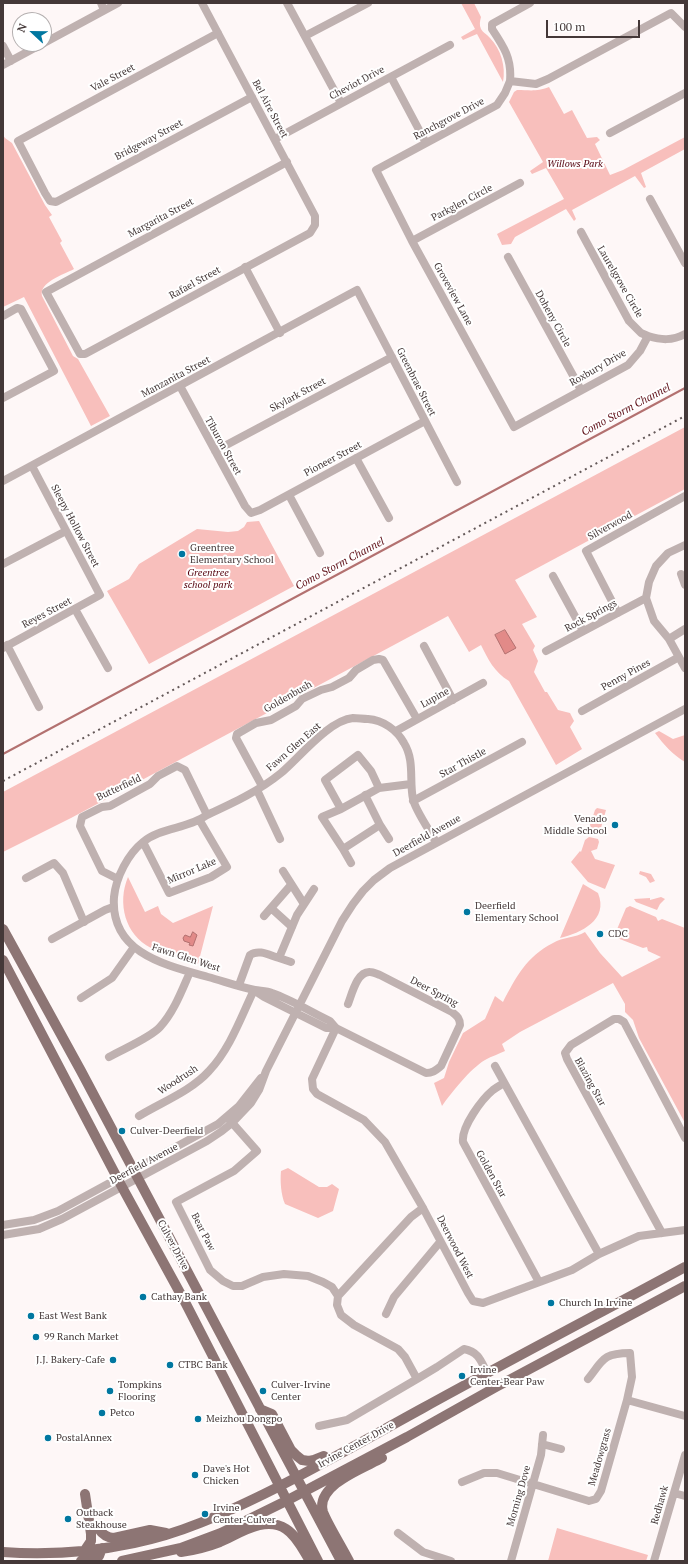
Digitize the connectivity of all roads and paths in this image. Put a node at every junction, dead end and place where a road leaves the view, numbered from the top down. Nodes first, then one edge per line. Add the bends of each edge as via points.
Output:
1 (118, 3) edge
2 (202, 3) edge
3 (287, 3) edge
4 (368, 3) edge
5 (530, 3) edge
6 (102, 7) edge
7 (685, 27) edge
8 (218, 33) junction
9 (305, 36) junction
10 (52, 38) edge
11 (450, 45) dead end
12 (3, 46) edge
13 (27, 52) edge
14 (11, 61) junction
15 (3, 65) edge
16 (391, 77) junction
17 (510, 81) junction
18 (685, 93) edge
19 (252, 97) junction
20 (341, 103) junction
21 (610, 133) dead end
22 (275, 139) junction
23 (426, 143) junction
24 (287, 162) junction
25 (376, 170) joint
26 (520, 183) dead end
27 (650, 199) dead end
28 (56, 202) joint
29 (315, 225) joint
30 (581, 232) dead end
31 (412, 241) junction
32 (508, 257) dead end
33 (685, 262) edge
34 (245, 267) junction
35 (357, 290) joint
36 (3, 316) edge
37 (280, 333) junction
38 (685, 334) edge
39 (648, 336) junction
40 (80, 354) joint
41 (392, 357) junction
42 (180, 386) junction
43 (581, 390) junction
44 (3, 398) edge
45 (425, 421) junction
46 (514, 427) joint
47 (215, 451) junction
48 (356, 458) junction
49 (32, 466) junction
50 (3, 481) edge
51 (457, 482) dead end
52 (289, 494) junction
53 (685, 496) edge
54 (251, 513) joint
55 (389, 518) dead end
56 (66, 531) junction
57 (685, 545) edge
58 (320, 553) dead end
59 (3, 564) edge
60 (681, 574) dead end
61 (553, 576) dead end
62 (685, 585) edge
63 (100, 595) joint
64 (646, 598) junction
65 (75, 609) junction
66 (618, 613) junction
67 (685, 629) edge
68 (583, 631) junction
69 (669, 639) junction
70 (424, 646) dead end
71 (5, 647) edge
72 (546, 651) dead end
73 (679, 657) junction
74 (108, 668) dead end
75 (685, 668) edge
76 (484, 683) dead end
77 (453, 700) junction
78 (39, 707) dead end
79 (685, 709) edge
80 (582, 711) dead end
81 (417, 719) junction
82 (396, 731) junction
83 (522, 742) dead end
84 (411, 784) junction
85 (260, 788) junction
86 (379, 788) junction
87 (365, 795) junction
88 (413, 801) junction
89 (341, 809) junction
90 (207, 816) junction
91 (200, 821) junction
92 (380, 824) junction
93 (280, 839) dead end
94 (388, 839) dead end
95 (143, 842) junction
96 (436, 842) junction
97 (343, 849) junction
98 (352, 863) dead end
99 (283, 871) dead end
100 (26, 878) dead end
101 (118, 880) junction
102 (292, 885) junction
103 (314, 889) dead end
104 (304, 904) junction
105 (113, 908) junction
106 (271, 908) junction
107 (264, 916) dead end
108 (84, 922) junction
109 (292, 927) junction
110 (3, 929) edge
111 (52, 939) dead end
112 (134, 947) junction
113 (278, 958) junction
114 (3, 960) edge
115 (291, 962) dead end
116 (190, 972) junction
117 (239, 985) junction
118 (254, 990) junction
119 (81, 998) dead end
120 (348, 1004) dead end
121 (298, 1010) junction
122 (336, 1028) junction
123 (109, 1057) dead end
124 (495, 1066) dead end
125 (504, 1083) junction
126 (139, 1116) dead end
127 (230, 1120) junction
128 (685, 1138) edge
129 (135, 1174) junction
130 (120, 1183) junction
131 (423, 1208) junction
132 (3, 1225) edge
133 (685, 1230) edge
134 (662, 1234) junction
135 (3, 1235) edge
136 (440, 1242) junction
137 (599, 1254) junction
138 (685, 1267) edge
139 (539, 1282) junction
140 (685, 1286) edge
141 (338, 1296) junction
142 (185, 1302) junction
143 (208, 1312) junction
144 (386, 1314) dead end
145 (487, 1373) junction
146 (417, 1379) junction
147 (588, 1379) dead end
148 (627, 1400) junction
149 (260, 1409) junction
150 (685, 1416) edge
151 (319, 1426) dead end
152 (543, 1435) dead end
153 (407, 1437) junction
154 (542, 1444) junction
155 (561, 1449) dead end
156 (685, 1455) edge
157 (336, 1456) junction
158 (296, 1478) junction
159 (462, 1482) dead end
160 (533, 1485) junction
161 (279, 1487) junction
162 (303, 1492) junction
163 (674, 1493) junction
164 (84, 1494) dead end
165 (685, 1496) edge
166 (286, 1501) junction
167 (98, 1528) dead end
168 (170, 1533) junction
169 (398, 1533) dead end
170 (3, 1546) edge
171 (102, 1548) junction
172 (85, 1550) junction
173 (3, 1552) edge
174 (48, 1553) junction
175 (150, 1555) junction
176 (81, 1561) edge
177 (122, 1561) edge
178 (310, 1561) edge
179 (318, 1561) edge
180 (341, 1561) edge
181 (349, 1561) edge
182 (451, 1561) edge
183 (511, 1561) edge
184 (654, 1561) edge

1 - 6 street
2 - 8 street, Bel Aire Street
3 - 9 street
4 - 9 street
5 - 17 street via 492,24 492,29 511,65
6 - 10 street
7 - 17 street via 671,13 548,79 536,84
8 - 19 street, Bel Aire Street
8 - 28 street, Vale Street via 18,140 45,193 50,201
9 - 20 street
11 - 16 street, Cheviot Drive
12 - 14 street
13 - 14 street
14 - 15 street
16 - 20 street, Cheviot Drive
16 - 23 street
17 - 23 street, Ranchgrove Drive via 497,105
18 - 21 street
19 - 22 street, Bel Aire Street
19 - 28 street, Bridgeway Street
20 - 22 street, Cheviot Drive
22 - 24 street, Bel Aire Street
23 - 25 street, Ranchgrove Drive
24 - 29 street, Bel Aire Street via 315,216
24 - 40 street, Margarita Street via 46,292
25 - 31 street, Groveview Lane
26 - 31 street, Parkglen Circle
27 - 33 street
29 - 34 street, Rafael Street via 310,233
30 - 39 street, Laurelgrove Circle via 629,321
31 - 46 street, Groveview Lane
32 - 43 street, Doheny Circle
34 - 37 street
34 - 40 street, Rafael Street
35 - 37 street, Manzanita Street
35 - 41 street, Greenbrae Street
36 - 44 street via 17,308 21,309 54,371
37 - 42 street, Manzanita Street
38 - 39 street via 668,340
39 - 43 street, Roxbury Drive via 636,357 628,365
41 - 45 street, Greenbrae Street
41 - 47 street, Skylark Street
42 - 47 street, Tiburon Street
42 - 49 street, Manzanita Street
43 - 46 street, Roxbury Drive
45 - 48 street, Pioneer Street
45 - 51 street, Greenbrae Street
47 - 54 street, Tiburon Street
48 - 52 street, Pioneer Street
48 - 55 street
49 - 50 street, Manzanita Street
49 - 56 street, Sleepy Hollow Street
52 - 54 street, Pioneer Street
52 - 58 street
53 - 66 street, Silverwood via 586,551
56 - 59 street
56 - 63 street, Sleepy Hollow Street
57 - 64 street via 668,553 656,566
60 - 62 street
61 - 68 street
63 - 65 street, Reyes Street
64 - 66 street, Rock Springs
64 - 69 street via 654,621
65 - 71 street, Reyes Street
65 - 74 street
66 - 68 street, Rock Springs
67 - 69 street
68 - 72 street, Rock Springs
69 - 73 street
70 - 77 street
71 - 78 street
73 - 75 street
73 - 80 street, Penny Pines
76 - 77 street, Lupine
77 - 81 street, Lupine
79 - 96 street, Deerfield Avenue
81 - 82 street, Lupine
81 - 85 street, Goldenbush via 383,660 373,660 356,670 349,678 302,699 296,706 271,720 256,723 237,734 236,738
82 - 84 street, Fawn Glen East via 411,756
82 - 85 street, Fawn Glen East via 374,720 351,718 331,727 282,772
83 - 88 street, Star Thistle
84 - 86 street
84 - 88 street, Fawn Glen East
85 - 90 street, Fawn Glen East
85 - 93 street
86 - 87 street
86 - 89 street via 358,755 325,780
87 - 89 street
87 - 92 street
88 - 96 street, Fawn Glen East
89 - 97 street via 322,817
90 - 91 street, Fawn Glen West
90 - 101 street, Butterfield via 185,770 177,766 110,806 102,806 82,817 80,826 102,871
91 - 95 street, Fawn Glen West via 154,835
91 - 95 street, Mirror Lake via 227,867 211,877 169,893
92 - 94 street
92 - 97 street
95 - 101 street, Fawn Glen West via 134,852
96 - 121 street, Deerfield Avenue via 390,868 374,880 352,904
97 - 98 street
99 - 102 street
100 - 108 street via 54,863 63,873
101 - 105 street, Fawn Glen West
102 - 104 street
102 - 106 street
103 - 104 street
104 - 109 street
105 - 108 street
105 - 112 street, Fawn Glen West via 120,928
106 - 107 street
106 - 109 street
108 - 111 street
109 - 113 street
110 - 129 main road, Culver Drive
112 - 116 street, Fawn Glen West via 143,955
112 - 119 street via 112,978
113 - 115 street
113 - 117 street via 253,952 247,958
114 - 130 main road, Culver Drive
116 - 117 street, Fawn Glen West
116 - 123 street via 169,1016 160,1027
117 - 118 street, Fawn Glen West
118 - 121 street, Fawn Glen West via 264,997
118 - 126 street, Woodrush via 226,1049 208,1072 195,1083
120 - 122 street, Deer Spring via 357,981 363,974 370,972 452,1012 457,1015 460,1025 441,1066 430,1073
121 - 122 street, Deer Spring via 330,1021
121 - 127 street, Deerfield Avenue via 251,1103
122 - 131 street, Deerwood West via 312,1079 313,1089 317,1094 352,1112 376,1130 393,1154
124 - 125 street
125 - 137 street
125 - 139 street, Golden Star via 484,1100 464,1128 462,1142
127 - 129 street, Deerfield Avenue via 207,1141
127 - 141 street, Bear Paw via 257,1152 234,1171 176,1202 210,1270 233,1286 242,1286 263,1277 284,1274 308,1276 332,1287
128 - 134 street, Blazing Star via 624,1022 614,1019 570,1045 565,1053 567,1059
129 - 130 street, Deerfield Avenue
129 - 143 main road, Culver Drive
130 - 132 street, Deerfield Avenue via 51,1214 26,1222
130 - 135 street, Deerfield Avenue via 62,1219 39,1229
130 - 142 main road, Culver Drive
131 - 136 street, Deerwood West
131 - 141 street via 411,1217
133 - 134 street, Deerwood West
134 - 137 street, Deerwood West via 639,1236
136 - 139 street, Deerwood West via 473,1300 482,1303
136 - 144 street via 394,1297
137 - 139 street, Deerwood West via 572,1270
138 - 145 main road, Irvine Center Drive
140 - 153 main road, Irvine Center Drive
141 - 146 street via 340,1315 398,1349
142 - 143 main road
142 - 161 main road, Culver Drive
143 - 149 main road, Culver Drive
145 - 146 street via 478,1356 473,1351 464,1349
145 - 157 main road, Irvine Center Drive
146 - 151 street via 347,1420
147 - 148 street, Meadowgrass via 607,1356 612,1353 630,1353 632,1377
148 - 150 street
148 - 160 street, Meadowgrass via 601,1491 596,1499 589,1501
149 - 157 main road via 272,1414 291,1450 302,1460
149 - 158 main road, Culver Drive
152 - 154 street, Morning Dove
153 - 162 main road, Irvine Center Drive
153 - 181 main road via 404,1446 331,1486 325,1494 324,1513
154 - 155 street
154 - 160 street, Morning Dove via 542,1455
156 - 163 street, Redhawk
157 - 158 main road, Irvine Center Drive
158 - 161 main road, Irvine Center Drive
158 - 162 main road, Culver Drive
159 - 160 street, Meadowgrass via 484,1473 497,1474
160 - 183 street, Morning Dove
161 - 166 main road, Culver Drive
161 - 168 main road, Irvine Center Drive via 215,1517
162 - 166 main road, Irvine Center Drive
162 - 180 main road, Culver Drive
163 - 165 street
163 - 184 street, Redhawk
164 - 172 main road via 91,1534 91,1540
166 - 175 main road, Irvine Center Drive via 221,1533 181,1548
166 - 179 main road, Culver Drive
167 - 168 main road via 101,1533 114,1538 150,1530
168 - 171 main road, Irvine Center Drive via 135,1543
169 - 182 street via 423,1552
170 - 174 main road via 28,1547
171 - 172 main road, Irvine Center Drive
171 - 176 main road via 99,1556
172 - 174 main road, Irvine Center Drive
173 - 174 main road, Irvine Center Drive
175 - 177 main road, Irvine Center Drive
175 - 178 main road via 195,1550 270,1524 279,1525 287,1530 297,1540

